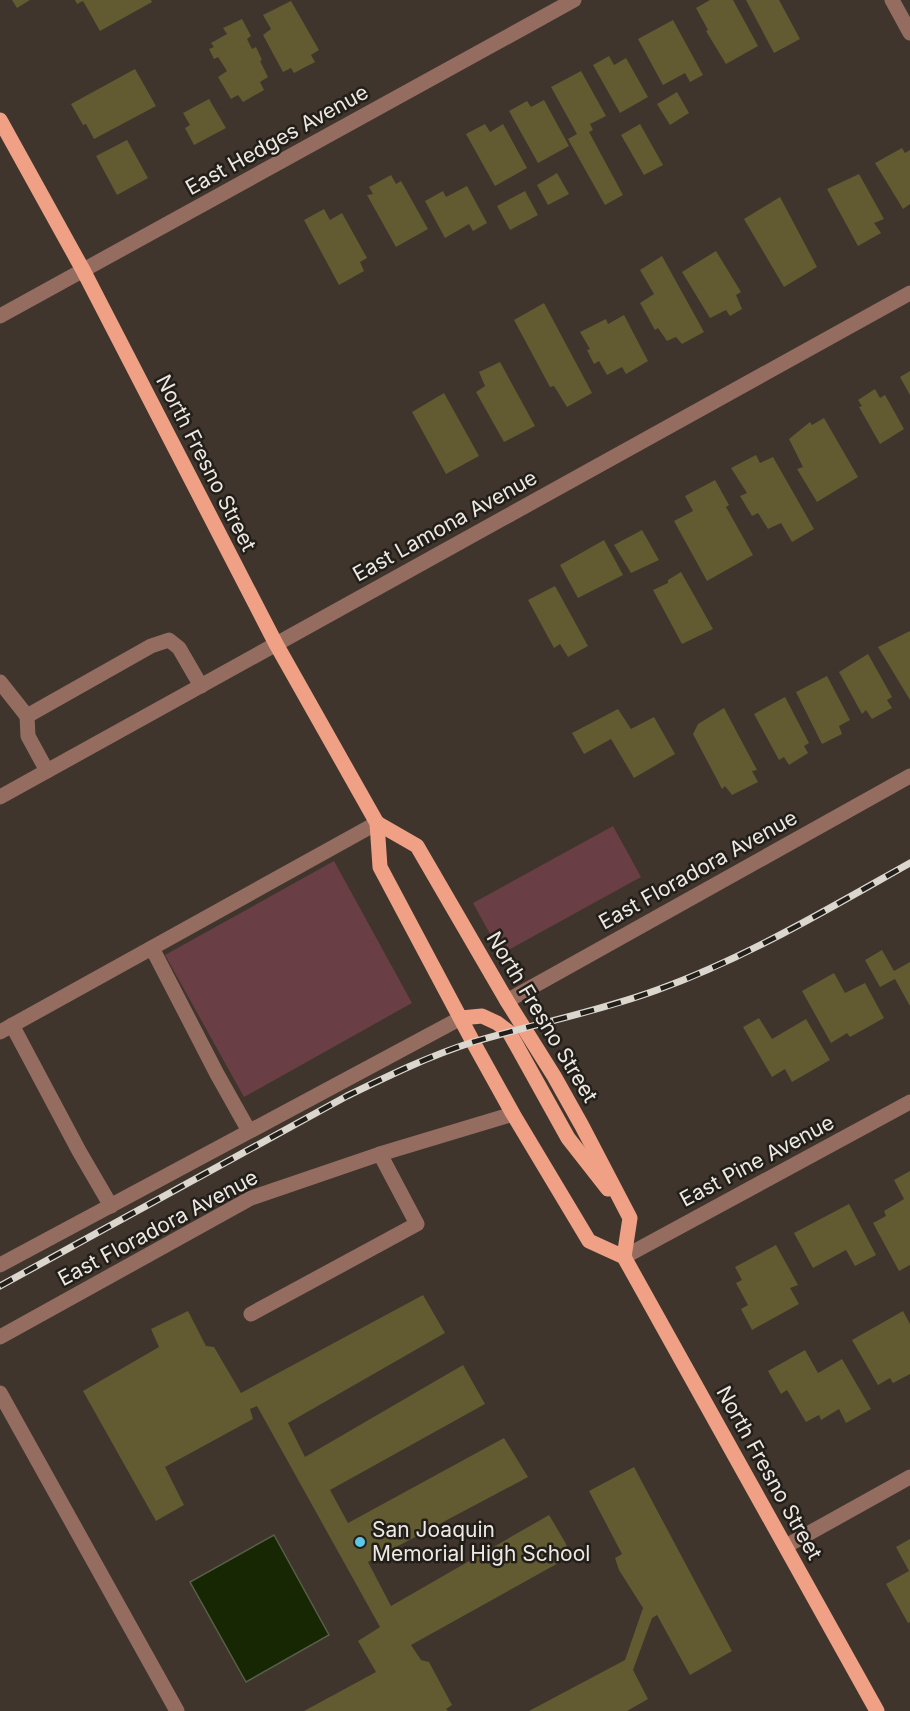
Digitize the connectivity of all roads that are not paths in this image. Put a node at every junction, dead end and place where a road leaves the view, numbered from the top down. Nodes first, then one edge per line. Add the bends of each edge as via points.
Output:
1 (574, 0) edge
2 (892, 0) edge
3 (910, 33) edge
4 (0, 120) edge
5 (84, 270) junction
6 (910, 293) edge
7 (0, 316) edge
8 (276, 644) junction
9 (0, 682) edge
10 (201, 686) junction
11 (6, 702) edge
12 (27, 716) junction
13 (47, 771) junction
14 (910, 776) edge
15 (0, 797) edge
16 (377, 823) junction
17 (152, 948) junction
18 (507, 1001) junction
19 (461, 1018) junction
20 (6, 1029) edge
21 (910, 1102) edge
22 (513, 1114) junction
23 (249, 1131) junction
24 (380, 1154) junction
25 (111, 1206) junction
26 (630, 1218) junction
27 (624, 1257) junction
28 (0, 1265) edge
29 (251, 1314) dead end
30 (0, 1337) edge
31 (0, 1393) edge
32 (910, 1477) edge
33 (786, 1546) junction
34 (177, 1711) edge
35 (878, 1711) edge

1 - 5 street, East Hedges Avenue
2 - 3 street
4 - 5 main road, North Fresno Street
5 - 7 street, East Hedges Avenue
5 - 8 main road, North Fresno Street
6 - 8 street, East Lamona Avenue
8 - 10 street, East Lamona Avenue
8 - 16 main road, North Fresno Street
9 - 11 street
10 - 12 street via 179,648 169,640 151,646
10 - 13 street, East Lamona Avenue
11 - 12 street
12 - 13 street via 28,736
13 - 15 street, East Lamona Avenue
14 - 18 street, East Floradora Avenue
16 - 17 street
16 - 18 main road, North Fresno Street via 417,846
16 - 19 main road, North Fresno Street via 380,867
17 - 20 street
17 - 23 street
18 - 26 main road, North Fresno Street via 577,1116
19 - 22 main road, North Fresno Street
19 - 23 street, East Floradora Avenue
19 - 26 main road via 482,1016 509,1032 568,1138
20 - 25 street
21 - 27 street, East Pine Avenue
22 - 24 street, East Floradora Avenue
22 - 27 main road, North Fresno Street via 589,1241
23 - 25 street, East Floradora Avenue
24 - 29 street via 417,1224
24 - 30 street, East Floradora Avenue via 251,1198
25 - 28 street, East Floradora Avenue
26 - 27 main road
27 - 33 main road, North Fresno Street
31 - 34 street
32 - 33 street
33 - 35 main road, North Fresno Street

